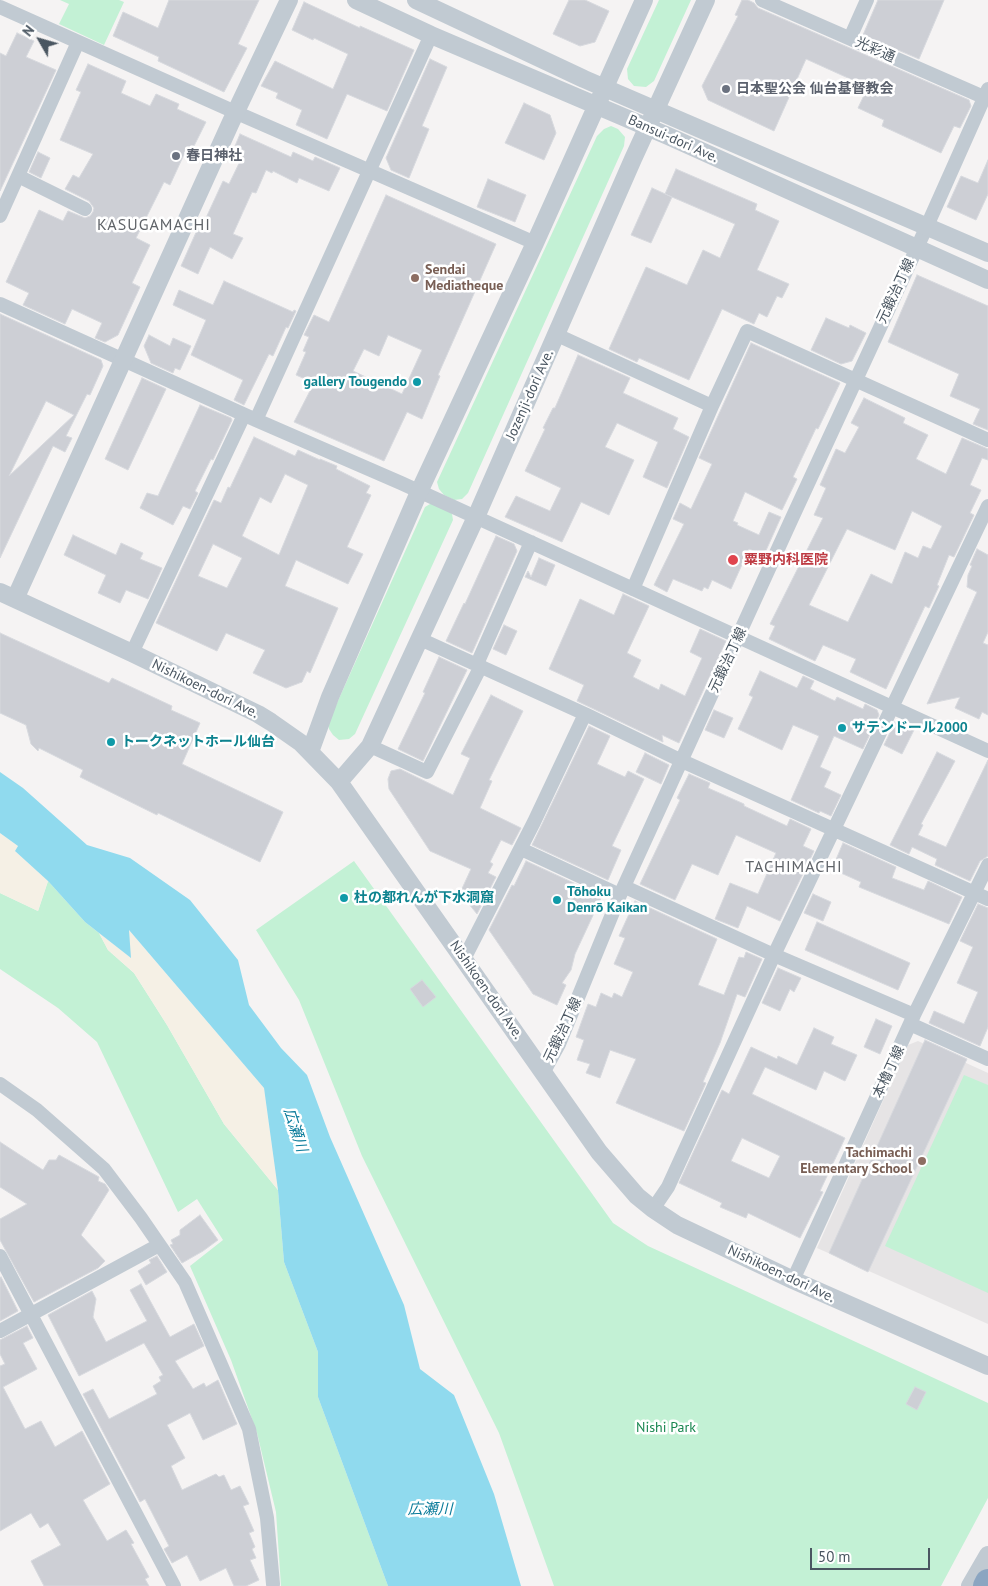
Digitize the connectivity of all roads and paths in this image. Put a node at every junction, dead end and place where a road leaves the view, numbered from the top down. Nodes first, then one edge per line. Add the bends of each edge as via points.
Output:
1 (289, 0) edge
2 (356, 0) edge
3 (416, 0) edge
4 (644, 0) edge
5 (706, 0) edge
6 (762, 0) edge
7 (867, 0) edge
8 (0, 7) edge
9 (431, 35) junction
10 (850, 38) junction
11 (78, 42) junction
12 (604, 88) junction
13 (987, 95) edge
14 (596, 105) junction
15 (655, 110) junction
16 (235, 112) junction
17 (647, 127) junction
18 (370, 170) junction
19 (18, 176) junction
20 (85, 210) dead end
21 (0, 216) edge
22 (927, 226) junction
23 (535, 243) junction
24 (916, 248) junction
25 (988, 253) edge
26 (988, 280) edge
27 (0, 304) edge
28 (557, 335) junction
29 (123, 359) junction
30 (856, 380) junction
31 (712, 406) junction
32 (250, 418) junction
33 (988, 440) edge
34 (419, 492) junction
35 (988, 506) edge
36 (476, 517) junction
37 (531, 542) junction
38 (633, 588) junction
39 (7, 595) edge
40 (738, 638) junction
41 (420, 639) junction
42 (132, 653) junction
43 (479, 665) junction
44 (892, 706) junction
45 (585, 714) junction
46 (370, 746) junction
47 (988, 751) edge
48 (310, 752) junction
49 (682, 761) junction
50 (339, 782) junction
51 (834, 829) junction
52 (521, 849) junction
53 (988, 865) edge
54 (623, 891) junction
55 (974, 893) junction
56 (988, 899) edge
57 (774, 954) junction
58 (464, 959) junction
59 (912, 1020) junction
60 (988, 1059) edge
61 (543, 1073) junction
62 (0, 1084) edge
63 (653, 1210) junction
64 (159, 1245) junction
65 (0, 1256) edge
66 (793, 1280) junction
67 (31, 1314) junction
68 (0, 1331) edge
69 (988, 1366) edge
70 (988, 1555) edge
71 (988, 1582) edge
72 (272, 1584) dead end
73 (174, 1586) edge
74 (970, 1586) edge
75 (986, 1586) edge

1 - 16 street
2 - 9 street, Bansui-dori Ave.
3 - 12 street, Bansui-dori Ave.
4 - 12 street
5 - 15 street, Jozenji-dori Ave.
6 - 10 street, 光彩通
7 - 10 street
8 - 11 street
9 - 14 street, Bansui-dori Ave.
9 - 18 street
10 - 13 street, 光彩通
11 - 16 street
11 - 19 street
12 - 14 street
12 - 15 street, Bansui-dori Ave.
13 - 22 street
14 - 17 street, Bansui-dori Ave.
14 - 23 street
15 - 17 street, Jozenji-dori Ave.
15 - 22 street, Bansui-dori Ave.
16 - 18 street
16 - 29 street
17 - 24 street, Bansui-dori Ave.
17 - 28 street, Jozenji-dori Ave.
18 - 23 street
18 - 32 street
19 - 20 street
19 - 21 street
22 - 24 street, 元鍛治丁線
22 - 25 street, Bansui-dori Ave.
23 - 34 street
24 - 26 street, Bansui-dori Ave.
24 - 30 street, 元鍛治丁線
27 - 29 street
28 - 31 street
28 - 36 street, Jozenji-dori Ave.
29 - 32 street
29 - 39 street
30 - 31 street via 747,331
30 - 33 street
30 - 40 street, 元鍛治丁線
31 - 38 street
32 - 34 street
32 - 42 street
34 - 36 street
34 - 48 street
35 - 44 street
36 - 37 street
36 - 41 street, Jozenji-dori Ave.
37 - 38 street
37 - 43 street
38 - 40 street
39 - 42 street, Nishikoen-dori Ave.
40 - 44 street
40 - 49 street, 元鍛治丁線
41 - 43 street
41 - 46 street, Jozenji-dori Ave.
42 - 48 street, Nishikoen-dori Ave. via 271,722
43 - 45 street
43 - 46 street via 427,772
44 - 47 street
44 - 51 street
45 - 49 street
45 - 52 street
46 - 50 street, Jozenji-dori Ave.
48 - 50 street, Nishikoen-dori Ave.
49 - 51 street
49 - 54 street, 元鍛治丁線
50 - 58 street, Nishikoen-dori Ave.
51 - 55 street
51 - 57 street
52 - 54 street
52 - 58 street
53 - 55 street, 本櫓丁線
54 - 57 street
54 - 61 street, 元鍛治丁線 via 559,1044
55 - 56 street
55 - 59 street, 本櫓丁線
57 - 59 street
57 - 63 street via 668,1187
58 - 61 street, Nishikoen-dori Ave.
59 - 60 street
59 - 66 street, 本櫓丁線
61 - 63 street, Nishikoen-dori Ave. via 599,1152
62 - 64 street via 37,1110 104,1170
63 - 66 street, Nishikoen-dori Ave. via 677,1225
64 - 67 street
64 - 72 street via 185,1282 249,1429 267,1518
65 - 67 street
66 - 69 street, Nishikoen-dori Ave.
67 - 68 street
67 - 73 street
70 - 74 street
71 - 75 highway

